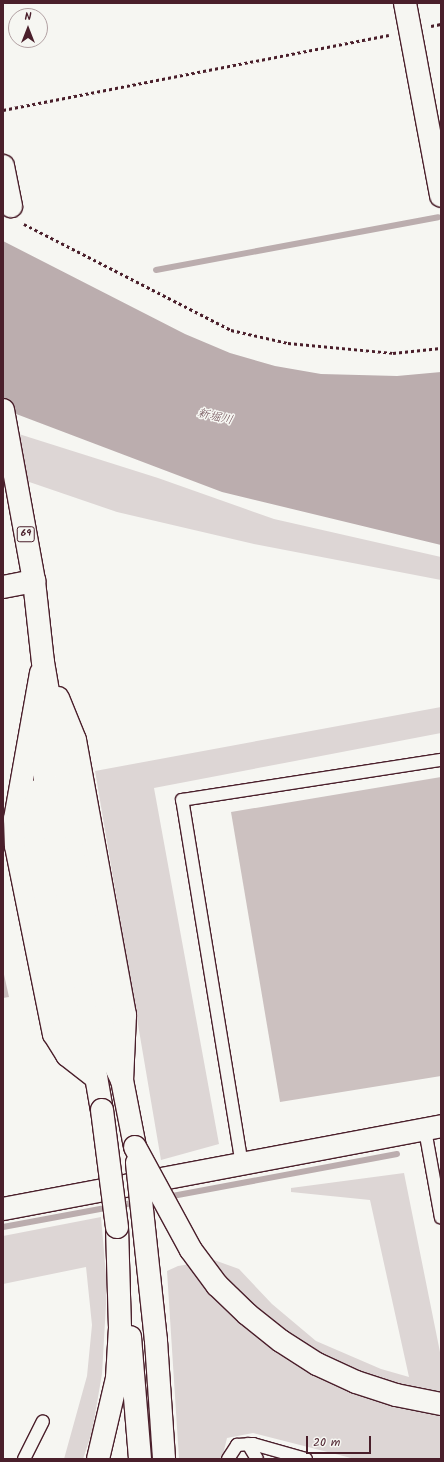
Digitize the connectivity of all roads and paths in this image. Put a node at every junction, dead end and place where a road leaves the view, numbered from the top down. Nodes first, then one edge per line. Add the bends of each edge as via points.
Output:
1 (405, 3) edge
2 (441, 24) edge
3 (410, 31) junction
4 (3, 110) edge
5 (3, 166) edge
6 (441, 196) edge
7 (11, 206) joint
8 (441, 348) edge
9 (3, 410) edge
10 (34, 581) junction
11 (3, 587) edge
12 (43, 662) junction
13 (441, 760) edge
14 (96, 1078) junction
15 (433, 1128) edge
16 (135, 1148) junction
17 (242, 1165) junction
18 (3, 1209) edge
19 (441, 1218) edge
20 (117, 1227) junction
21 (441, 1404) edge
22 (43, 1421) dead end
23 (248, 1444) junction
24 (24, 1459) edge
25 (98, 1459) edge
26 (140, 1459) edge
27 (164, 1459) edge
28 (228, 1459) edge
29 (257, 1459) edge
30 (306, 1459) edge

1 - 3 main road
2 - 3 path
3 - 4 path
3 - 6 main road
5 - 7 main road
7 - 8 path via 18,220 47,238 231,330 288,343 392,353
9 - 10 main road, 69
10 - 11 main road
10 - 12 main road, 69
12 - 14 main road via 45,781
12 - 14 main road via 15,819 16,846 54,1034 67,1055
12 - 16 main road via 75,740 125,1015 122,1080
13 - 17 lane via 182,800
14 - 20 main road, bridge
15 - 17 main road
15 - 19 lane
16 - 21 main road, bridge via 191,1250 216,1285 247,1314 281,1341 311,1360 356,1382 396,1396
16 - 27 main road, bridge via 156,1341
17 - 18 main road
20 - 25 main road via 120,1328 117,1378
20 - 26 main road
22 - 24 lane
23 - 28 lane via 237,1445
23 - 29 lane
23 - 30 lane

